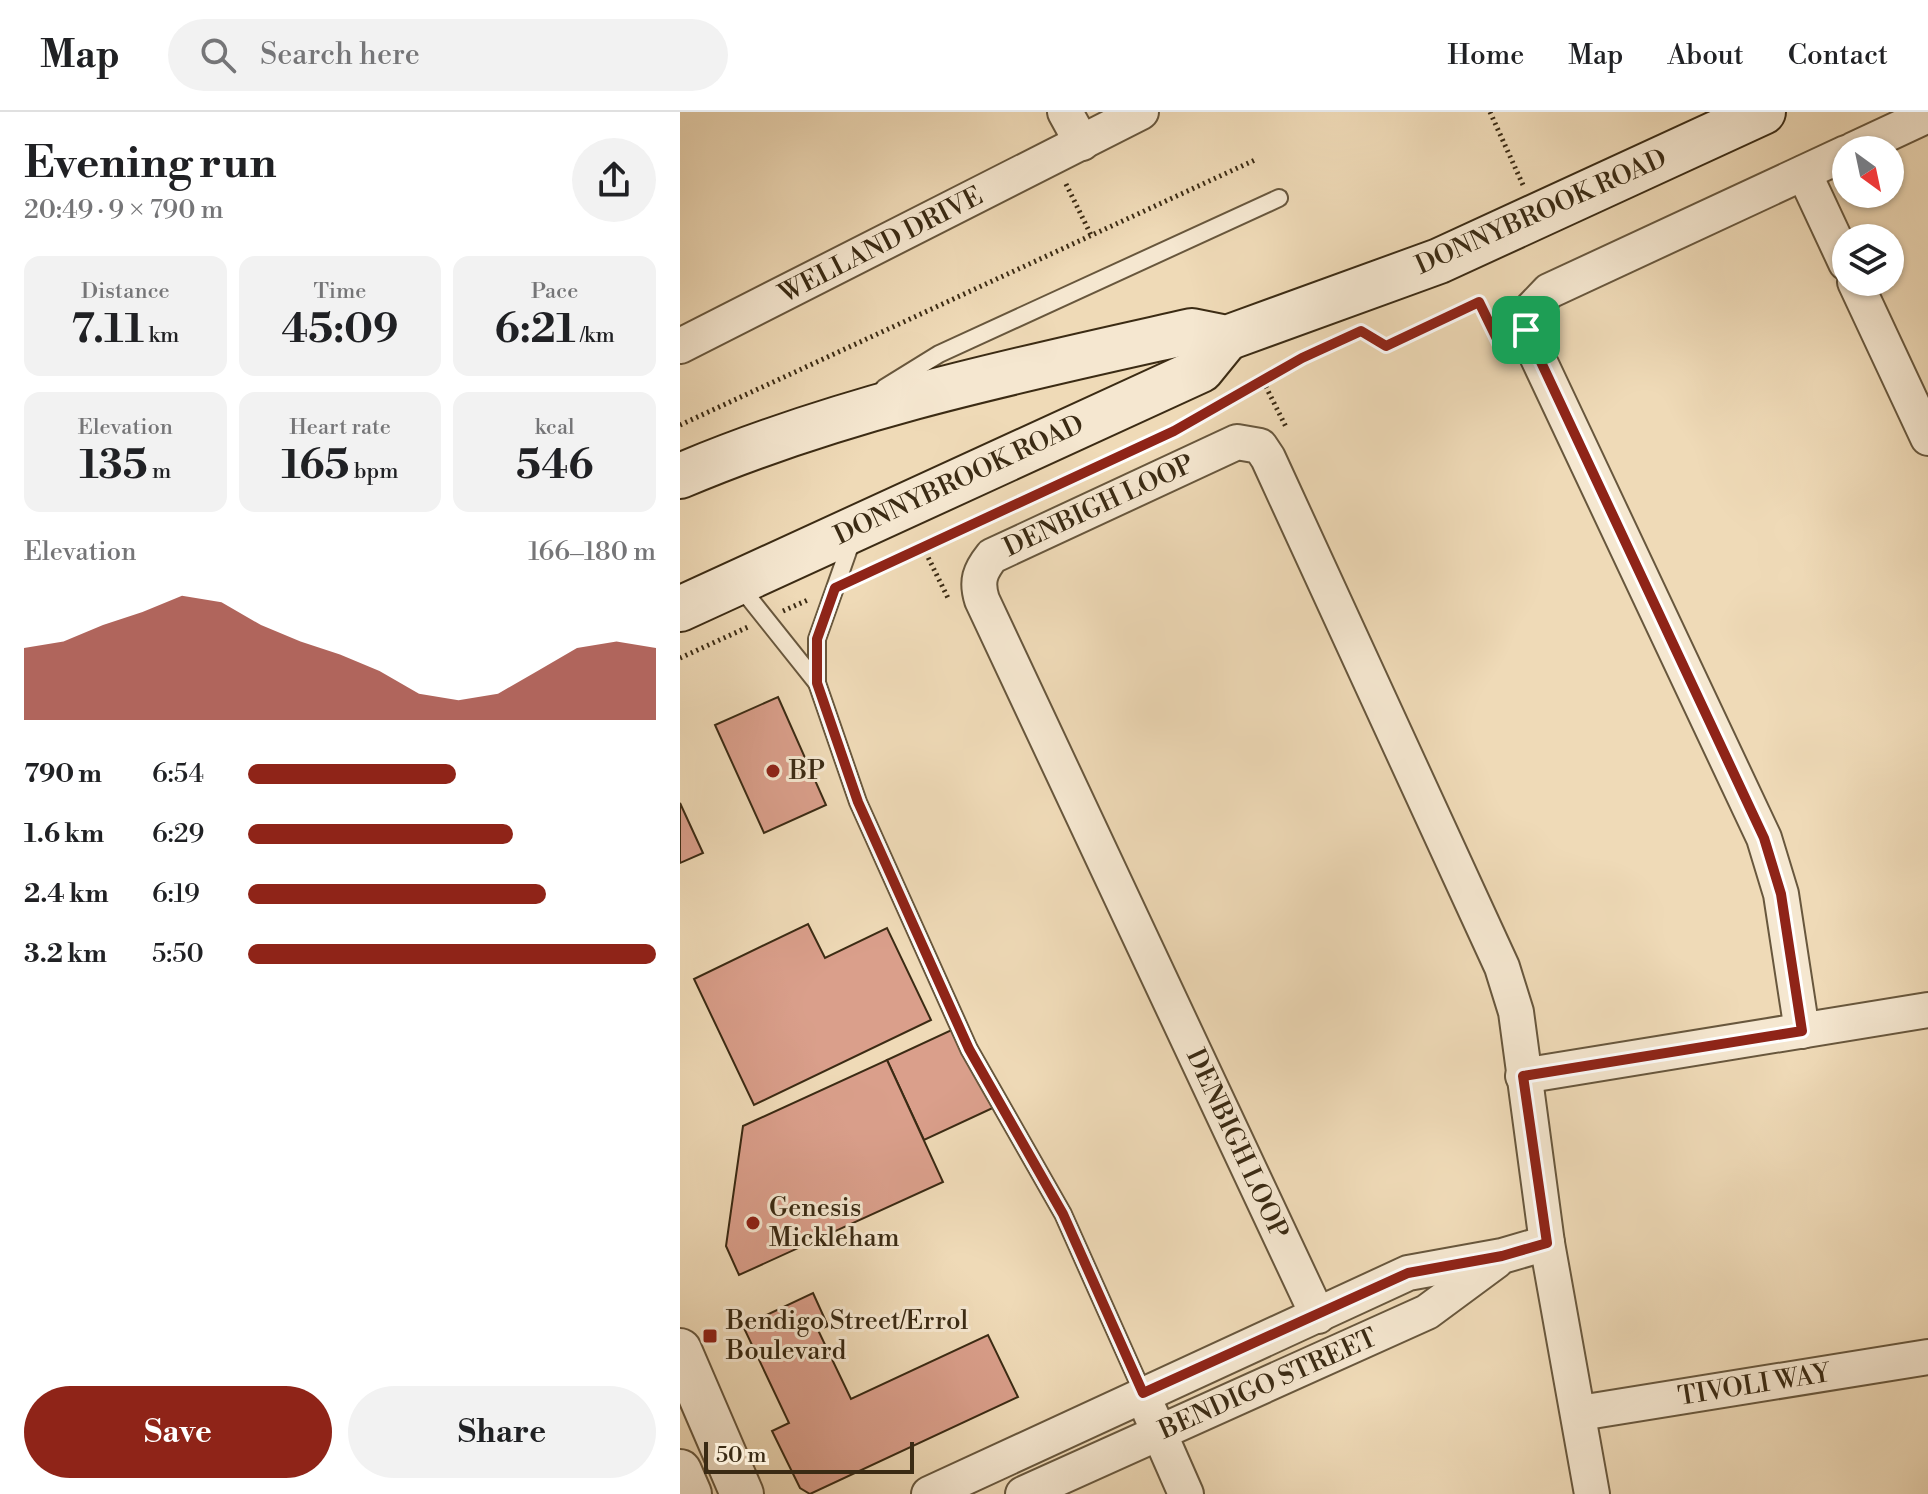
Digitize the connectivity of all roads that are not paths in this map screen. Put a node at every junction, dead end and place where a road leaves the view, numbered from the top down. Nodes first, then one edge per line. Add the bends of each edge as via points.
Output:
1 (1065, 112) edge
2 (1141, 112) edge
3 (1763, 112) edge
4 (1928, 115) edge
5 (1883, 136) edge
6 (1082, 143) junction
7 (1832, 160) edge
8 (1804, 173) junction
9 (1279, 198) dead end
10 (1832, 233) edge
11 (1862, 296) edge
12 (1227, 338) junction
13 (680, 346) edge
14 (835, 418) junction
15 (1928, 438) edge
16 (680, 476) edge
17 (857, 527) junction
18 (737, 583) junction
19 (680, 609) edge
20 (817, 683) junction
21 (1928, 1010) edge
22 (1802, 1031) junction
23 (1523, 1076) junction
24 (1547, 1243) junction
25 (1502, 1256) junction
26 (1318, 1316) junction
27 (680, 1350) edge
28 (1928, 1357) edge
29 (1143, 1393) junction
30 (1580, 1413) junction
31 (1157, 1432) junction
32 (680, 1471) edge
33 (690, 1494) edge
34 (742, 1494) edge
35 (929, 1494) edge
36 (1023, 1494) edge
37 (1186, 1494) edge
38 (1592, 1494) edge

1 - 6 street
2 - 6 street, WELLAND DRIVE
3 - 12 main road, DONNYBROOK ROAD via 1439,261
4 - 5 street
6 - 13 street, WELLAND DRIVE
7 - 8 street
8 - 10 street
8 - 22 street via 1549,291 1526,315 1526,330 1764,838 1781,894
9 - 14 lane, DONNYBROOK ROAD via 939,354
11 - 15 street
12 - 14 main road, DONNYBROOK ROAD via 1192,331 967,381
12 - 17 main road, DONNYBROOK ROAD via 1201,370
14 - 16 main road, DONNYBROOK ROAD
17 - 18 main road, DONNYBROOK ROAD
17 - 20 lane via 817,639
18 - 19 main road, DONNYBROOK ROAD
18 - 20 lane
20 - 29 lane via 858,802 969,1049 1063,1214
21 - 22 street
22 - 23 street
23 - 24 street
23 - 26 street, DENBIGH LOOP via 1516,1012 1483,917 1260,446 1237,442 992,556 981,570 982,600
24 - 25 street, BENDIGO STREET
24 - 30 street
25 - 26 street, BENDIGO STREET via 1408,1273
25 - 31 street, BENDIGO STREET via 1427,1312
26 - 29 street, BENDIGO STREET
27 - 34 street
28 - 30 street, TIVOLI WAY
29 - 31 street
29 - 35 street, BENDIGO STREET
30 - 38 street
31 - 36 street, BENDIGO STREET
31 - 37 street
32 - 33 street

